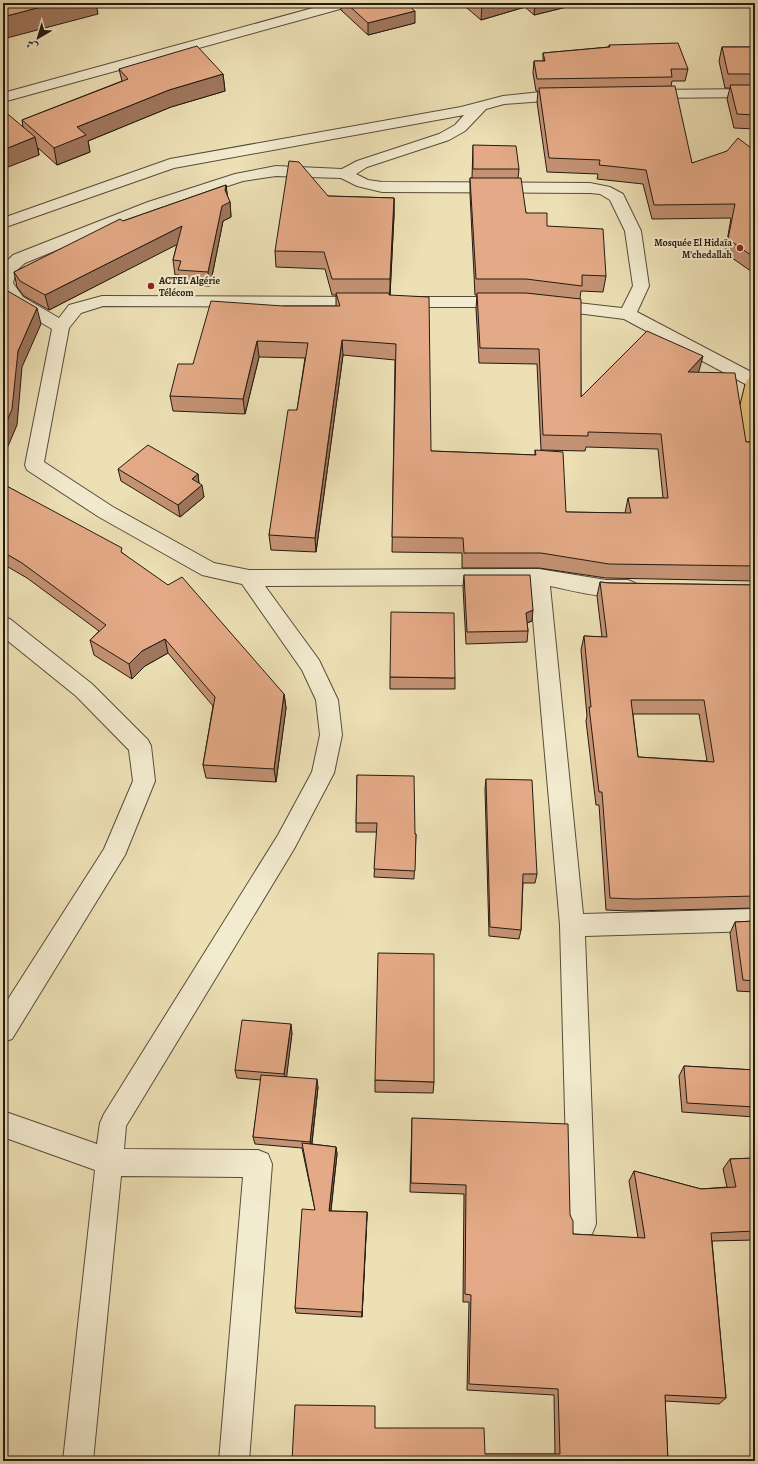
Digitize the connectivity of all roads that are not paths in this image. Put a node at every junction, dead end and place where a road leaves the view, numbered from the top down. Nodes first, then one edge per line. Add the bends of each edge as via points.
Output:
1 (346, 3) edge
2 (755, 93) edge
3 (581, 95) edge
4 (636, 95) edge
5 (3, 98) edge
6 (482, 105) junction
7 (345, 174) junction
8 (3, 223) edge
9 (628, 314) junction
10 (61, 328) junction
11 (755, 382) edge
12 (755, 445) edge
13 (539, 577) junction
14 (249, 578) junction
15 (645, 588) edge
16 (3, 624) edge
17 (755, 920) edge
18 (572, 925) junction
19 (3, 1030) edge
20 (3, 1124) edge
21 (109, 1162) junction
22 (582, 1224) dead end
23 (78, 1461) edge
24 (234, 1461) edge

1 - 5 street
2 - 4 street
3 - 6 street via 510,99
6 - 7 street via 460,128 444,138 362,164
6 - 8 street via 170,164
7 - 9 street via 364,185 382,187 604,190 617,197 633,231 641,286
7 - 10 street via 276,171 240,177 154,206 19,259 8,269 5,282 17,301
9 - 10 street via 528,303 102,301 75,309
9 - 11 street
10 - 14 street via 34,465 106,512 209,570
11 - 12 main road via 748,411
13 - 14 street
13 - 15 street via 606,588
13 - 18 street
14 - 21 street via 311,666 327,700 331,735 323,772 286,842 113,1123
16 - 19 street via 84,690 140,746 144,781 113,855
17 - 18 street
18 - 22 street
20 - 21 street
21 - 23 street
21 - 24 street via 258,1164

